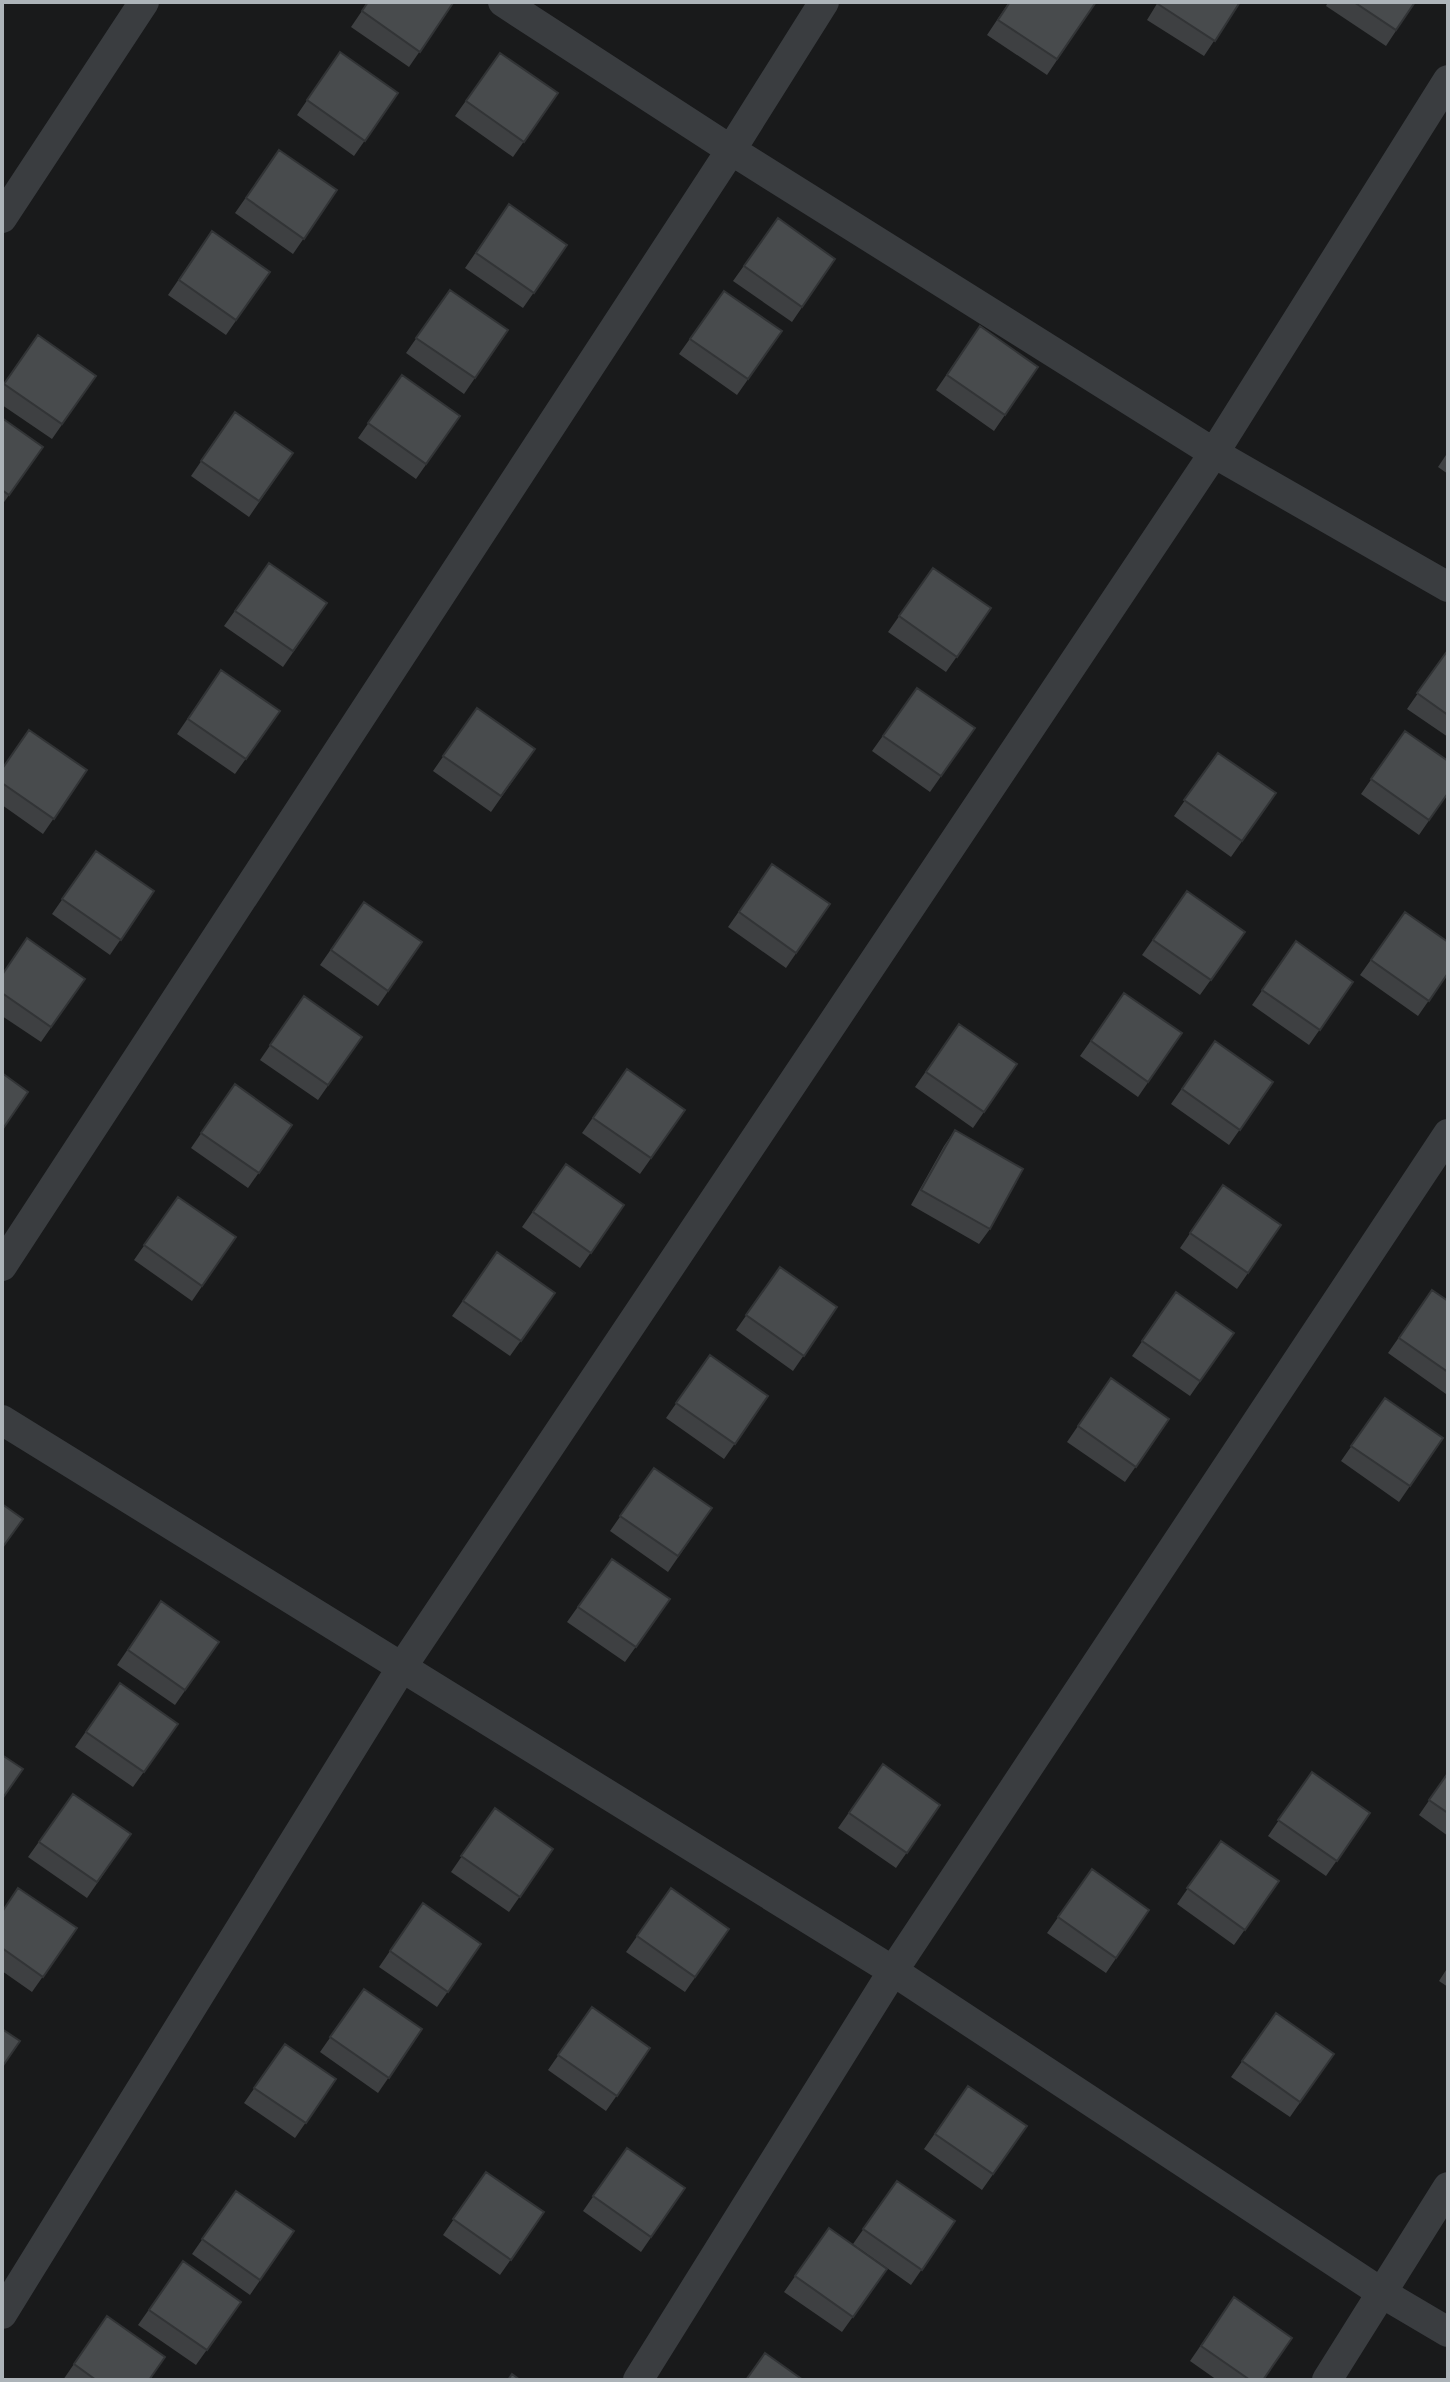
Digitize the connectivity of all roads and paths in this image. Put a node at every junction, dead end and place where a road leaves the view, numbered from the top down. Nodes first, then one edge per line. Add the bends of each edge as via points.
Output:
1 (144, 2) edge
2 (503, 2) edge
3 (824, 2) edge
4 (1448, 80) edge
5 (731, 150) junction
6 (2, 218) edge
7 (1214, 453) junction
8 (1448, 587) edge
9 (1448, 1134) edge
10 (2, 1266) edge
11 (2, 1420) edge
12 (402, 1667) junction
13 (893, 1971) junction
14 (1448, 2187) edge
15 (1382, 2293) junction
16 (2, 2314) edge
17 (1448, 2332) edge
18 (638, 2380) edge
19 (1327, 2380) edge

1 - 6 street
2 - 5 street
3 - 5 street
4 - 7 street
5 - 7 street
5 - 10 street
7 - 8 street
7 - 12 street
9 - 13 street
11 - 12 street
12 - 13 street
12 - 16 street
13 - 15 street
13 - 18 street
14 - 15 street
15 - 17 street
15 - 19 street

